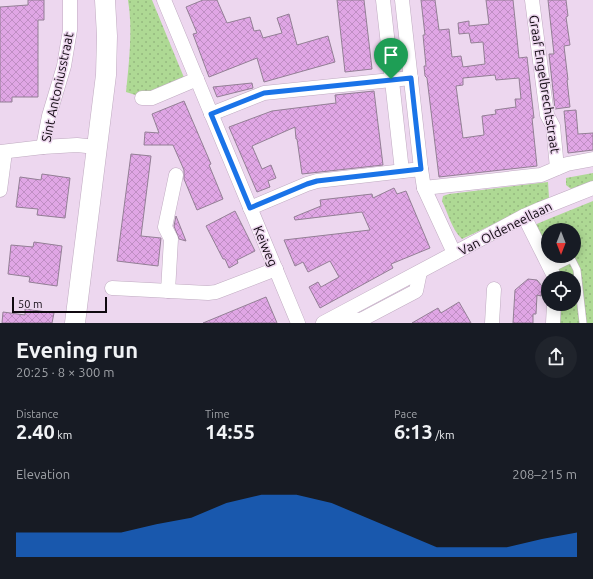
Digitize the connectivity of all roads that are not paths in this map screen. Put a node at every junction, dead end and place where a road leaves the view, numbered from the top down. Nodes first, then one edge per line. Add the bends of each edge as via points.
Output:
1 (70, 0) edge
2 (105, 0) edge
3 (164, 0) edge
4 (383, 0) edge
5 (402, 0) edge
6 (532, 0) edge
7 (411, 78) junction
8 (197, 79) junction
9 (391, 79) junction
10 (142, 98) dead end
11 (211, 114) junction
12 (43, 147) junction
13 (96, 147) junction
14 (2, 152) edge
15 (593, 160) edge
16 (557, 168) junction
17 (421, 169) junction
18 (402, 171) junction
19 (176, 175) dead end
20 (424, 188) junction
21 (593, 188) edge
22 (0, 190) edge
23 (250, 208) junction
24 (524, 216) junction
25 (454, 253) junction
26 (564, 263) edge
27 (573, 263) edge
28 (276, 269) junction
29 (552, 271) edge
30 (555, 271) edge
31 (112, 288) dead end
32 (494, 289) dead end
33 (168, 291) junction
34 (554, 311) edge
35 (328, 320) edge
36 (75, 323) edge
37 (298, 323) edge
38 (492, 323) edge
39 (553, 323) edge
40 (583, 323) edge

1 - 12 street, Sint Antoniusstraat via 70,30 64,66
2 - 13 main road via 106,75
3 - 8 street, Keiweg
4 - 9 street
5 - 7 street
6 - 16 street, Graaf Engelbrechtstraat via 547,115 553,126
7 - 9 street
7 - 17 street
8 - 10 street via 152,98
8 - 11 street, Keiweg
9 - 11 street via 264,93
9 - 18 street
11 - 23 street, Keiweg
12 - 13 street, Sint Antoniusstraat
12 - 14 street
13 - 36 main road
14 - 22 street
15 - 16 street
16 - 20 street via 541,175
17 - 18 street
17 - 20 street
18 - 23 street via 317,181
19 - 33 street via 165,227 171,238
20 - 25 street
21 - 24 street, Van Oldeneellaan
23 - 28 street, Keiweg
24 - 25 street, Van Oldeneellaan
24 - 29 street
25 - 35 street, Van Oldeneellaan via 420,272 416,291 361,320
26 - 30 lane
27 - 40 lane via 577,270
28 - 33 street via 216,292
28 - 37 street, Keiweg
31 - 33 street
32 - 38 street
34 - 39 street

